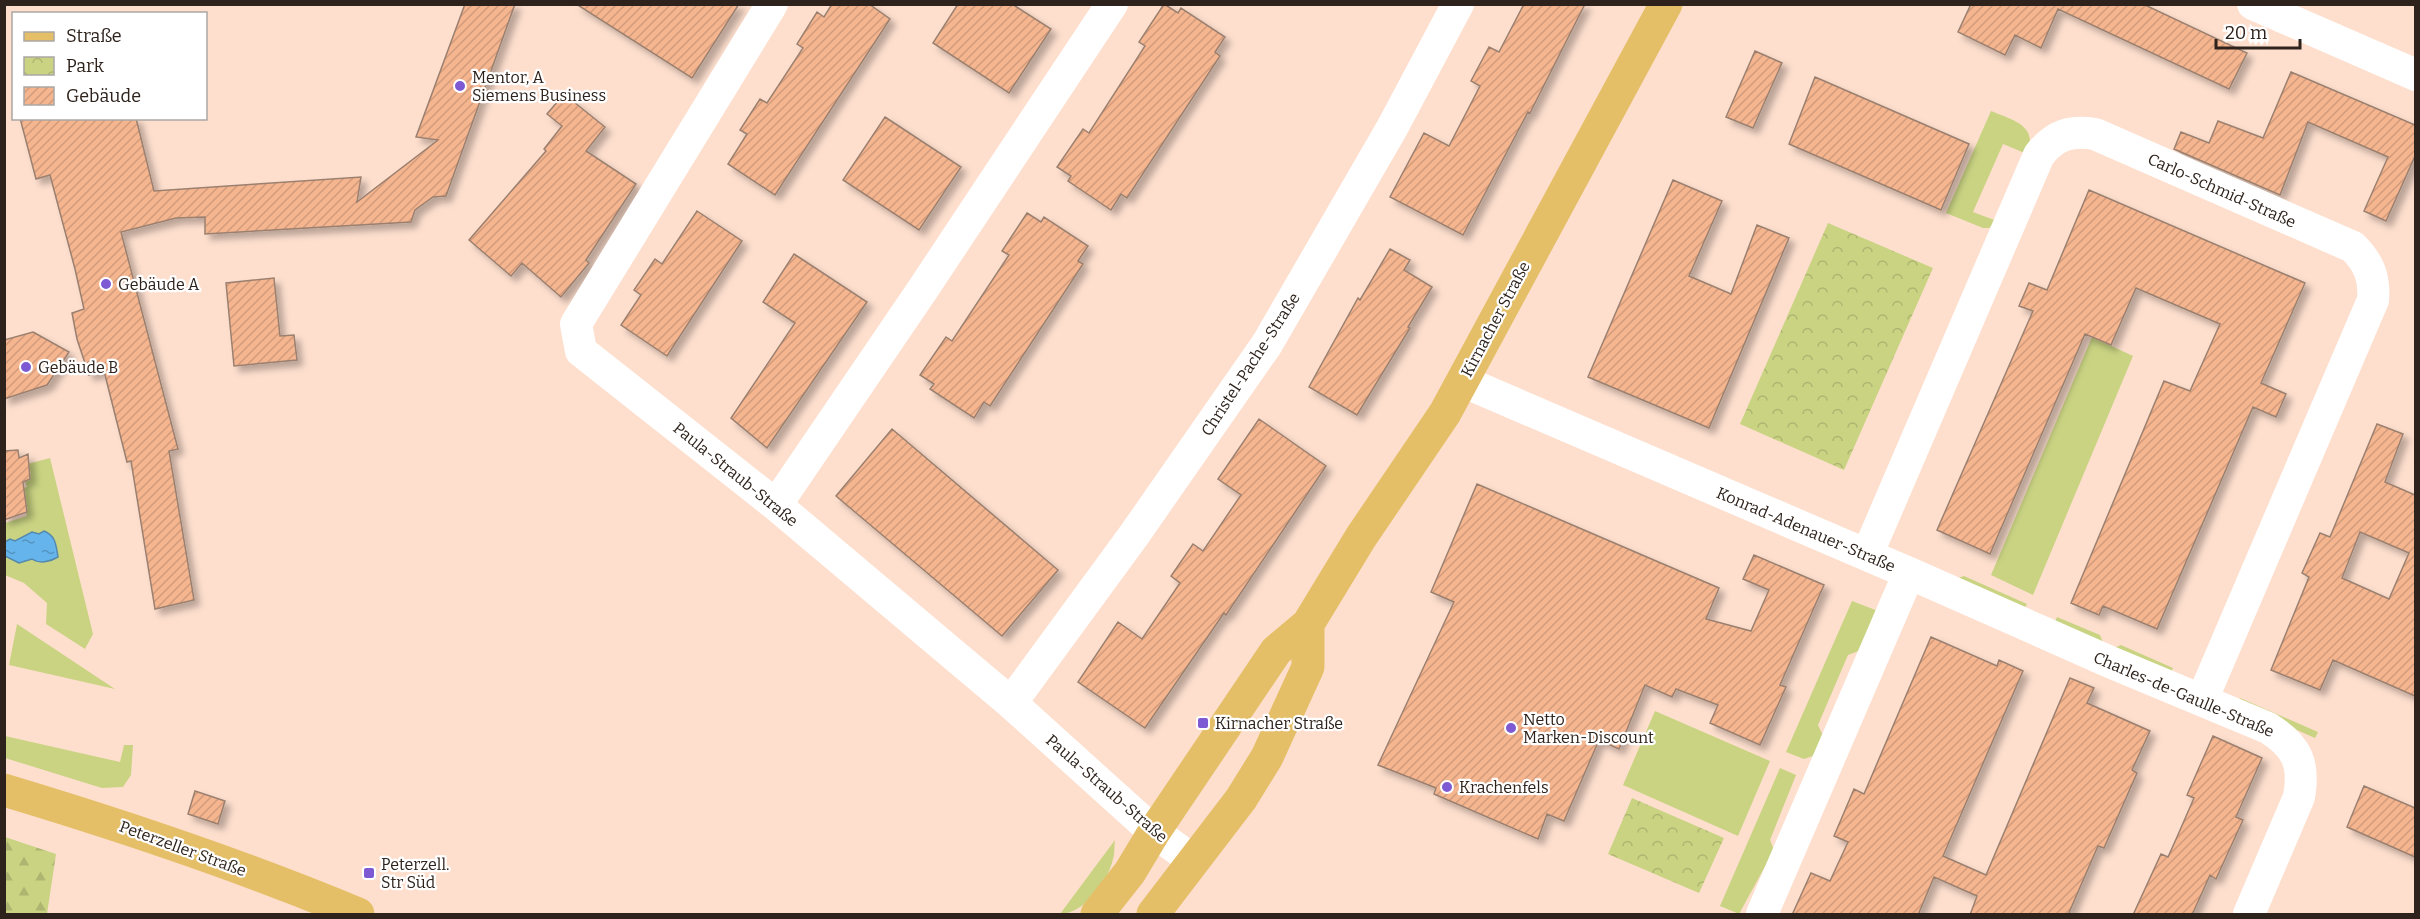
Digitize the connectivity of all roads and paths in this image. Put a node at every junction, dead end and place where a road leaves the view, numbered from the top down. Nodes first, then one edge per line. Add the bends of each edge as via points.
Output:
1 (772, 4) edge
2 (1112, 4) edge
3 (1458, 4) edge
4 (1666, 4) edge
5 (2253, 4) edge
6 (2415, 75) edge
7 (1462, 381) junction
8 (776, 505) junction
9 (1867, 555) junction
10 (1909, 573) junction
11 (1308, 624) junction
12 (2202, 700) junction
13 (1011, 703) junction
14 (4, 790) edge
15 (1154, 831) junction
16 (1194, 861) junction
17 (358, 915) edge
18 (1097, 915) edge
19 (1153, 915) edge
20 (1762, 915) edge
21 (2249, 915) edge

1 - 8 street, Paula-Straub-Straße via 576,324 581,351
2 - 8 street
3 - 13 street, Christel-Pache-Straße via 1392,128 1267,344
4 - 7 main road, Kirnacher Straße
5 - 6 street
7 - 9 street, Konrad-Adenauer-Straße
7 - 11 main road, Kirnacher Straße
8 - 13 street, Paula-Straub-Straße
9 - 10 street, Konrad-Adenauer-Straße
9 - 12 street, Carlo-Schmid-Straße via 2039,155 2048,143 2063,135 2079,132 2105,139 2353,247 2364,258 2374,285 2373,300
10 - 12 street, Charles-de-Gaulle-Straße
10 - 20 street, Konrad-Adenauer-Straße
11 - 15 main road, Kirnacher Straße via 1276,651
11 - 16 main road via 1308,667 1267,757
12 - 21 street, Charles-de-Gaulle-Straße via 2282,737 2300,764 2299,797
13 - 15 street, Paula-Straub-Straße
14 - 17 main road, Peterzeller Straße via 139,831
15 - 16 street, Paula-Straub-Straße
15 - 18 main road, Kirnacher Straße via 1130,872
16 - 19 main road

